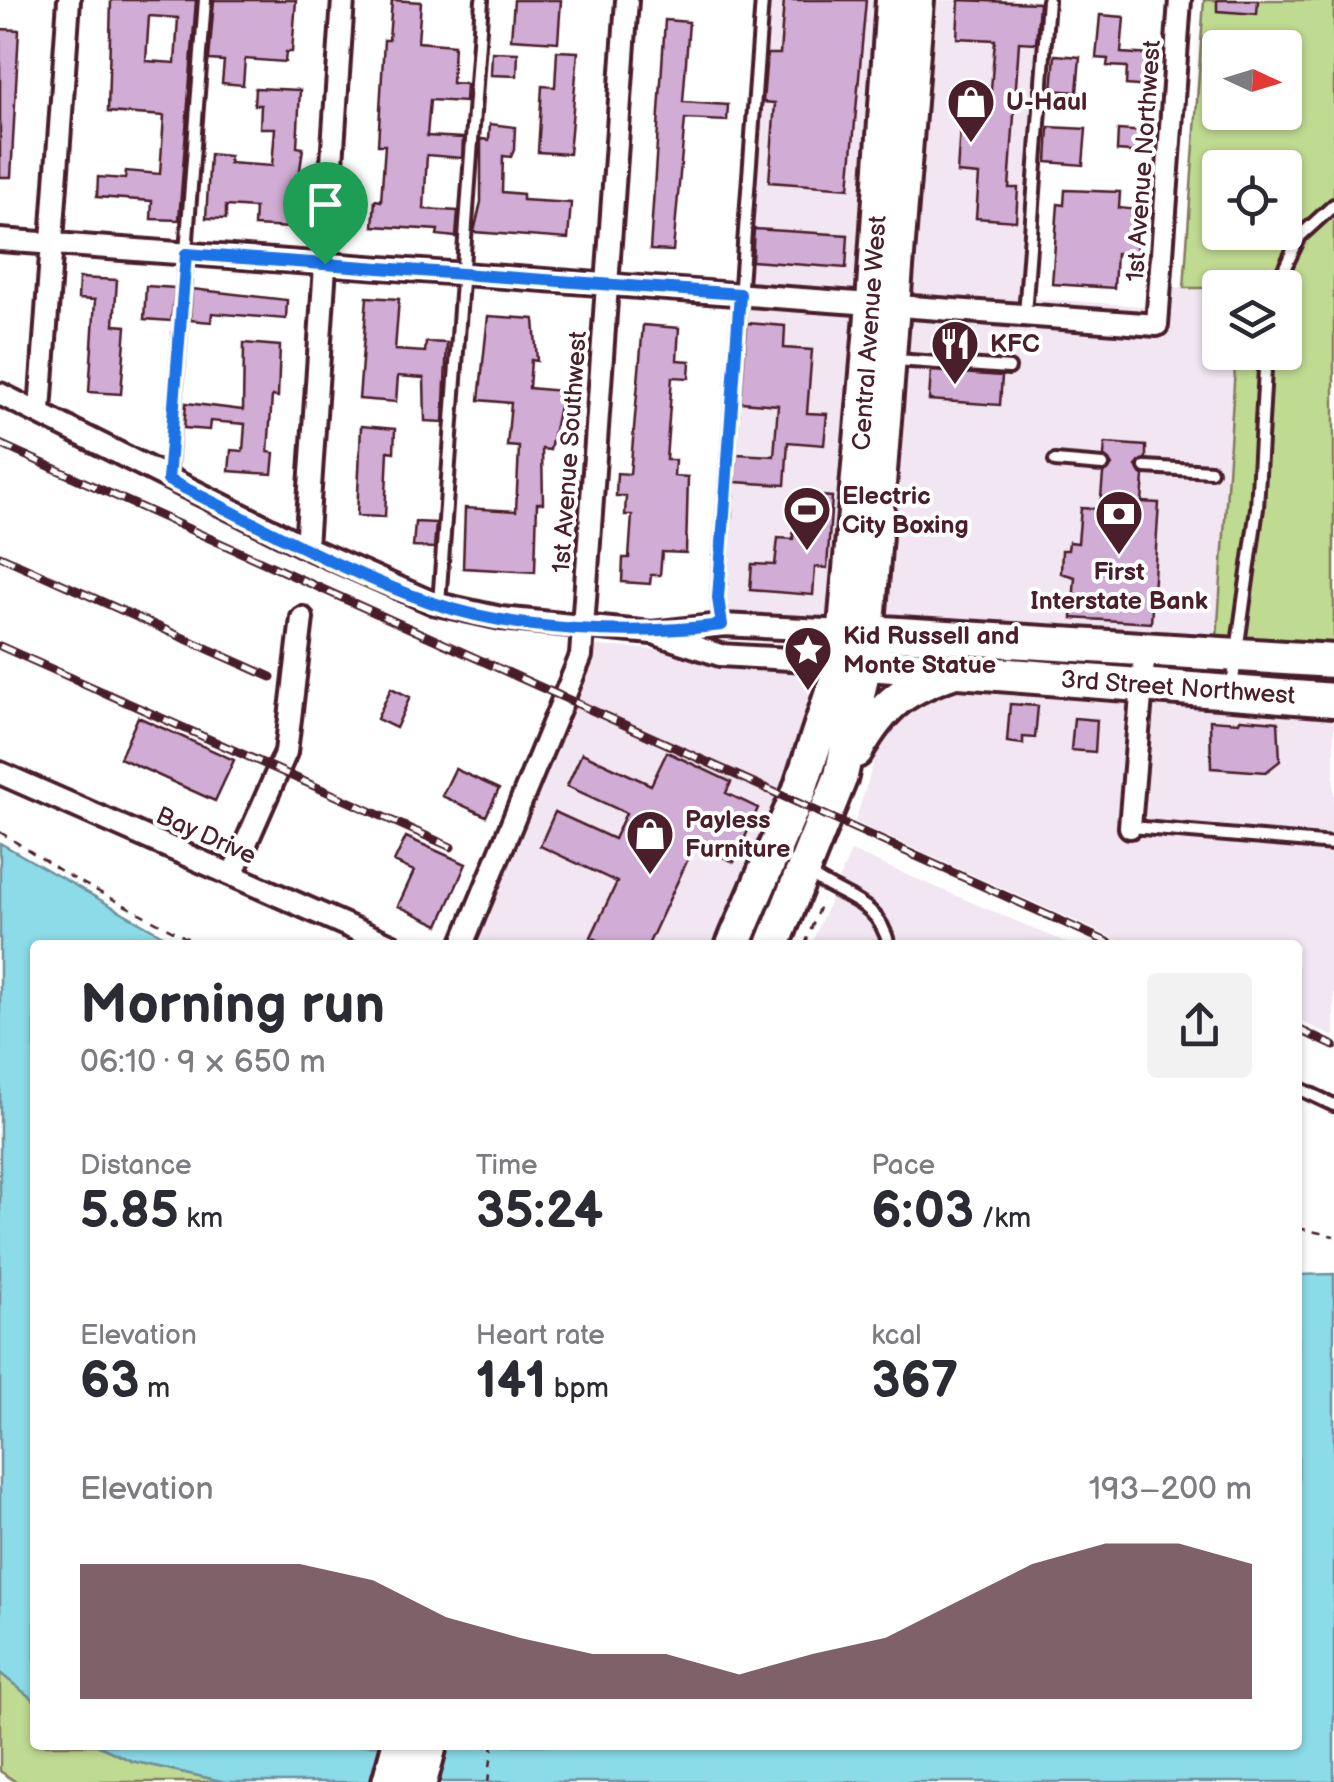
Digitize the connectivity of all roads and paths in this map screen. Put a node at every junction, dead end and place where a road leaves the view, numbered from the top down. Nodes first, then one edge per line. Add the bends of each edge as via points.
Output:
1 (69, 0) edge
2 (206, 0) edge
3 (343, 0) edge
4 (482, 0) edge
5 (627, 0) edge
6 (762, 0) edge
7 (893, 0) edge
8 (917, 0) edge
9 (1048, 0) edge
10 (1180, 0) edge
11 (1334, 206) edge
12 (0, 240) edge
13 (52, 244) junction
14 (186, 254) junction
15 (325, 264) junction
16 (1284, 270) edge
17 (465, 274) junction
18 (607, 284) junction
19 (740, 294) junction
20 (884, 304) junction
21 (1025, 315) junction
22 (892, 359) junction
23 (1009, 368) dead end
24 (1265, 370) edge
25 (0, 394) edge
26 (40, 410) junction
27 (1055, 460) dead end
28 (1104, 464) dead end
29 (1145, 468) dead end
30 (1211, 472) dead end
31 (168, 480) junction
32 (306, 547) junction
33 (439, 604) junction
34 (302, 618) dead end
35 (722, 625) junction
36 (583, 627) junction
37 (652, 633) junction
38 (856, 647) junction
39 (1145, 649) junction
40 (1236, 655) junction
41 (1334, 662) edge
42 (958, 670) junction
43 (1142, 686) junction
44 (1231, 693) junction
45 (1334, 700) edge
46 (0, 773) edge
47 (841, 776) junction
48 (1130, 827) joint
49 (0, 832) edge
50 (1334, 844) edge
51 (232, 875) junction
52 (815, 879) junction
53 (191, 940) edge
54 (380, 940) edge
55 (464, 940) edge
56 (735, 940) edge
57 (776, 940) edge
58 (806, 940) edge
59 (887, 940) edge
60 (1302, 1090) edge
61 (1334, 1104) edge
62 (1302, 1229) edge
63 (1334, 1236) edge
64 (397, 1750) edge
65 (429, 1750) edge
66 (492, 1750) edge
67 (389, 1782) edge
68 (420, 1782) edge
69 (488, 1782) edge

1 - 13 street
2 - 14 lane
3 - 15 street
4 - 17 lane
5 - 18 street, 1st Avenue Southwest
6 - 19 lane
7 - 20 main road, Central Avenue West
8 - 20 main road, Central Avenue West
9 - 21 lane
10 - 21 street, 1st Avenue Northwest via 1157,325
11 - 16 lane via 1300,236
12 - 13 street
13 - 14 street
13 - 26 street
14 - 15 street
14 - 31 lane
15 - 17 street
15 - 32 street
17 - 18 street
17 - 33 lane
18 - 19 street
18 - 36 street, 1st Avenue Southwest
19 - 20 street
19 - 35 lane via 718,598
20 - 21 street
20 - 22 main road, Central Avenue West
20 - 38 main road, Central Avenue West
22 - 23 lane
22 - 38 main road, Central Avenue West
24 - 40 lane via 1257,508
25 - 26 street
26 - 31 street
27 - 28 lane
29 - 30 lane
31 - 32 street
32 - 33 street
33 - 36 street
34 - 51 street via 286,752
35 - 37 street
35 - 38 street
36 - 37 street
36 - 55 street, 1st Avenue Southwest via 577,666
37 - 38 street via 720,655
38 - 39 main road, 3rd Street Northwest
38 - 42 main road, 3rd Street Northwest
38 - 47 main road, Central Avenue West
38 - 56 main road, Central Avenue West
39 - 40 main road, 3rd Street Northwest
39 - 43 street
40 - 41 main road, 3rd Street Northwest
40 - 44 lane
42 - 43 main road, 3rd Street Northwest
42 - 47 main road via 919,682 876,714
43 - 44 main road, 3rd Street Northwest
43 - 48 street
44 - 45 main road, 3rd Street Northwest
46 - 51 street, Bay Drive
47 - 52 main road, Central Avenue West
48 - 50 lane
49 - 53 path
51 - 54 street, Bay Drive
52 - 57 main road, Central Avenue West
52 - 58 path
52 - 59 lane via 872,909
60 - 61 lane
62 - 63 path
64 - 67 main road
65 - 68 main road
66 - 69 path

